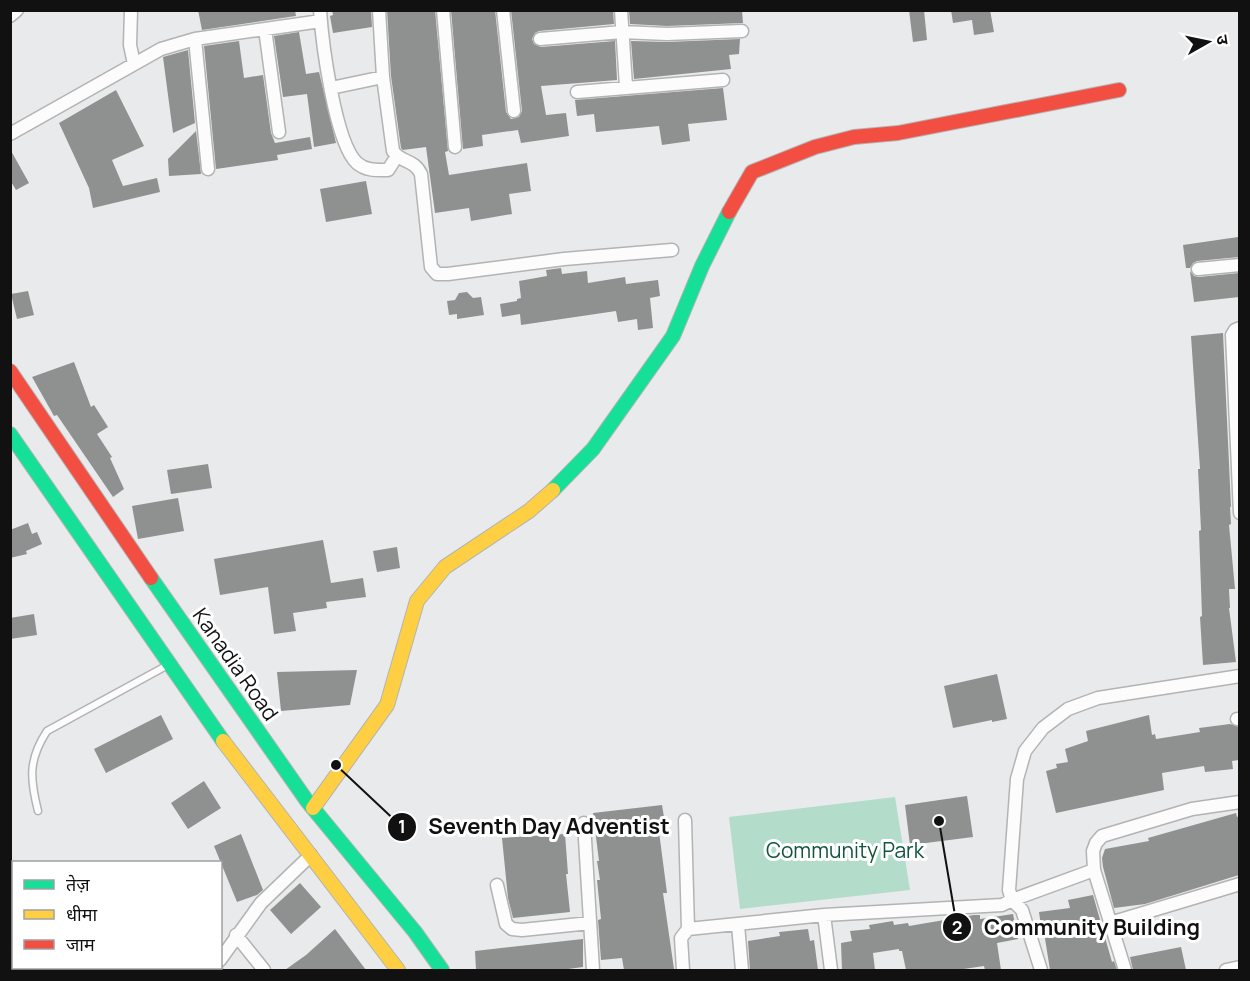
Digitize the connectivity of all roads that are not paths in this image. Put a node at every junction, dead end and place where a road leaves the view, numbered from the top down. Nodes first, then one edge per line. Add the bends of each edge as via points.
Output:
1 (17, 10) edge
2 (132, 10) edge
3 (379, 10) edge
4 (443, 10) edge
5 (503, 10) edge
6 (621, 10) edge
7 (10, 15) edge
8 (320, 16) edge
9 (265, 29) junction
10 (742, 31) dead end
11 (622, 32) junction
12 (195, 39) junction
13 (540, 39) dead end
14 (134, 64) junction
15 (382, 77) junction
16 (723, 80) dead end
17 (626, 86) junction
18 (331, 88) junction
19 (1119, 90) dead end
20 (577, 92) dead end
21 (514, 111) dead end
22 (279, 132) dead end
23 (10, 134) edge
24 (455, 147) dead end
25 (396, 156) junction
26 (208, 169) dead end
27 (672, 250) dead end
28 (1239, 266) edge
29 (1198, 269) dead end
30 (1239, 328) edge
31 (10, 371) edge
32 (1237, 396) edge
33 (10, 434) edge
34 (1239, 469) edge
35 (85, 511) junction
36 (1239, 513) edge
37 (169, 664) junction
38 (1239, 676) edge
39 (1239, 802) edge
40 (313, 808) junction
41 (38, 811) dead end
42 (685, 820) dead end
43 (584, 823) dead end
44 (311, 855) junction
45 (1094, 870) junction
46 (1239, 884) edge
47 (497, 885) dead end
48 (1012, 900) junction
49 (824, 915) junction
50 (590, 923) junction
51 (1110, 923) junction
52 (738, 925) junction
53 (688, 929) junction
54 (236, 935) junction
55 (222, 957) edge
56 (1239, 967) edge
57 (264, 970) edge
58 (398, 970) edge
59 (442, 970) edge
60 (593, 970) edge
61 (683, 970) edge
62 (742, 970) edge
63 (831, 970) edge
64 (1041, 970) edge
65 (1125, 970) edge
66 (1226, 970) edge

1 - 7 street
2 - 14 street via 130,45
3 - 15 street
4 - 24 street
5 - 21 street
6 - 11 street
8 - 9 street
8 - 18 street
9 - 12 street
9 - 22 street
10 - 11 street
11 - 13 street
11 - 17 street
12 - 14 street via 161,49
12 - 26 street
14 - 23 street
15 - 18 street
15 - 25 street
16 - 17 street
17 - 20 street
18 - 25 street via 340,133 356,163 370,171 388,170
19 - 40 main road via 898,133 854,137 814,147 752,172 702,266 673,336 593,449 529,511 445,567 417,601 387,705
25 - 27 street via 413,163 420,174 431,267 437,274
28 - 29 street
30 - 32 street via 1232,335
31 - 35 main road, Kanadia Road
32 - 34 street
33 - 35 main road, Kanadia Road
34 - 36 street
35 - 37 main road, Kanadia Road
35 - 40 main road, Kanadia Road
37 - 41 lane via 47,731 37,746 31,768
37 - 44 main road, Kanadia Road
38 - 48 street via 1098,698 1068,709 1043,728 1025,751 1017,779 1009,890
39 - 45 street via 1192,809 1102,836 1093,851
40 - 59 main road, Kanadia Road
42 - 53 street
43 - 50 street
44 - 54 street via 261,903
44 - 58 main road, Kanadia Road
45 - 48 street
45 - 51 street
46 - 51 street
47 - 50 street via 506,924 512,928
48 - 49 street via 1002,905
48 - 64 street via 1022,909
49 - 52 street
49 - 63 street
50 - 60 street
51 - 65 street
52 - 53 street
52 - 62 street
53 - 61 street via 681,938
54 - 55 street
54 - 57 street
56 - 66 street

